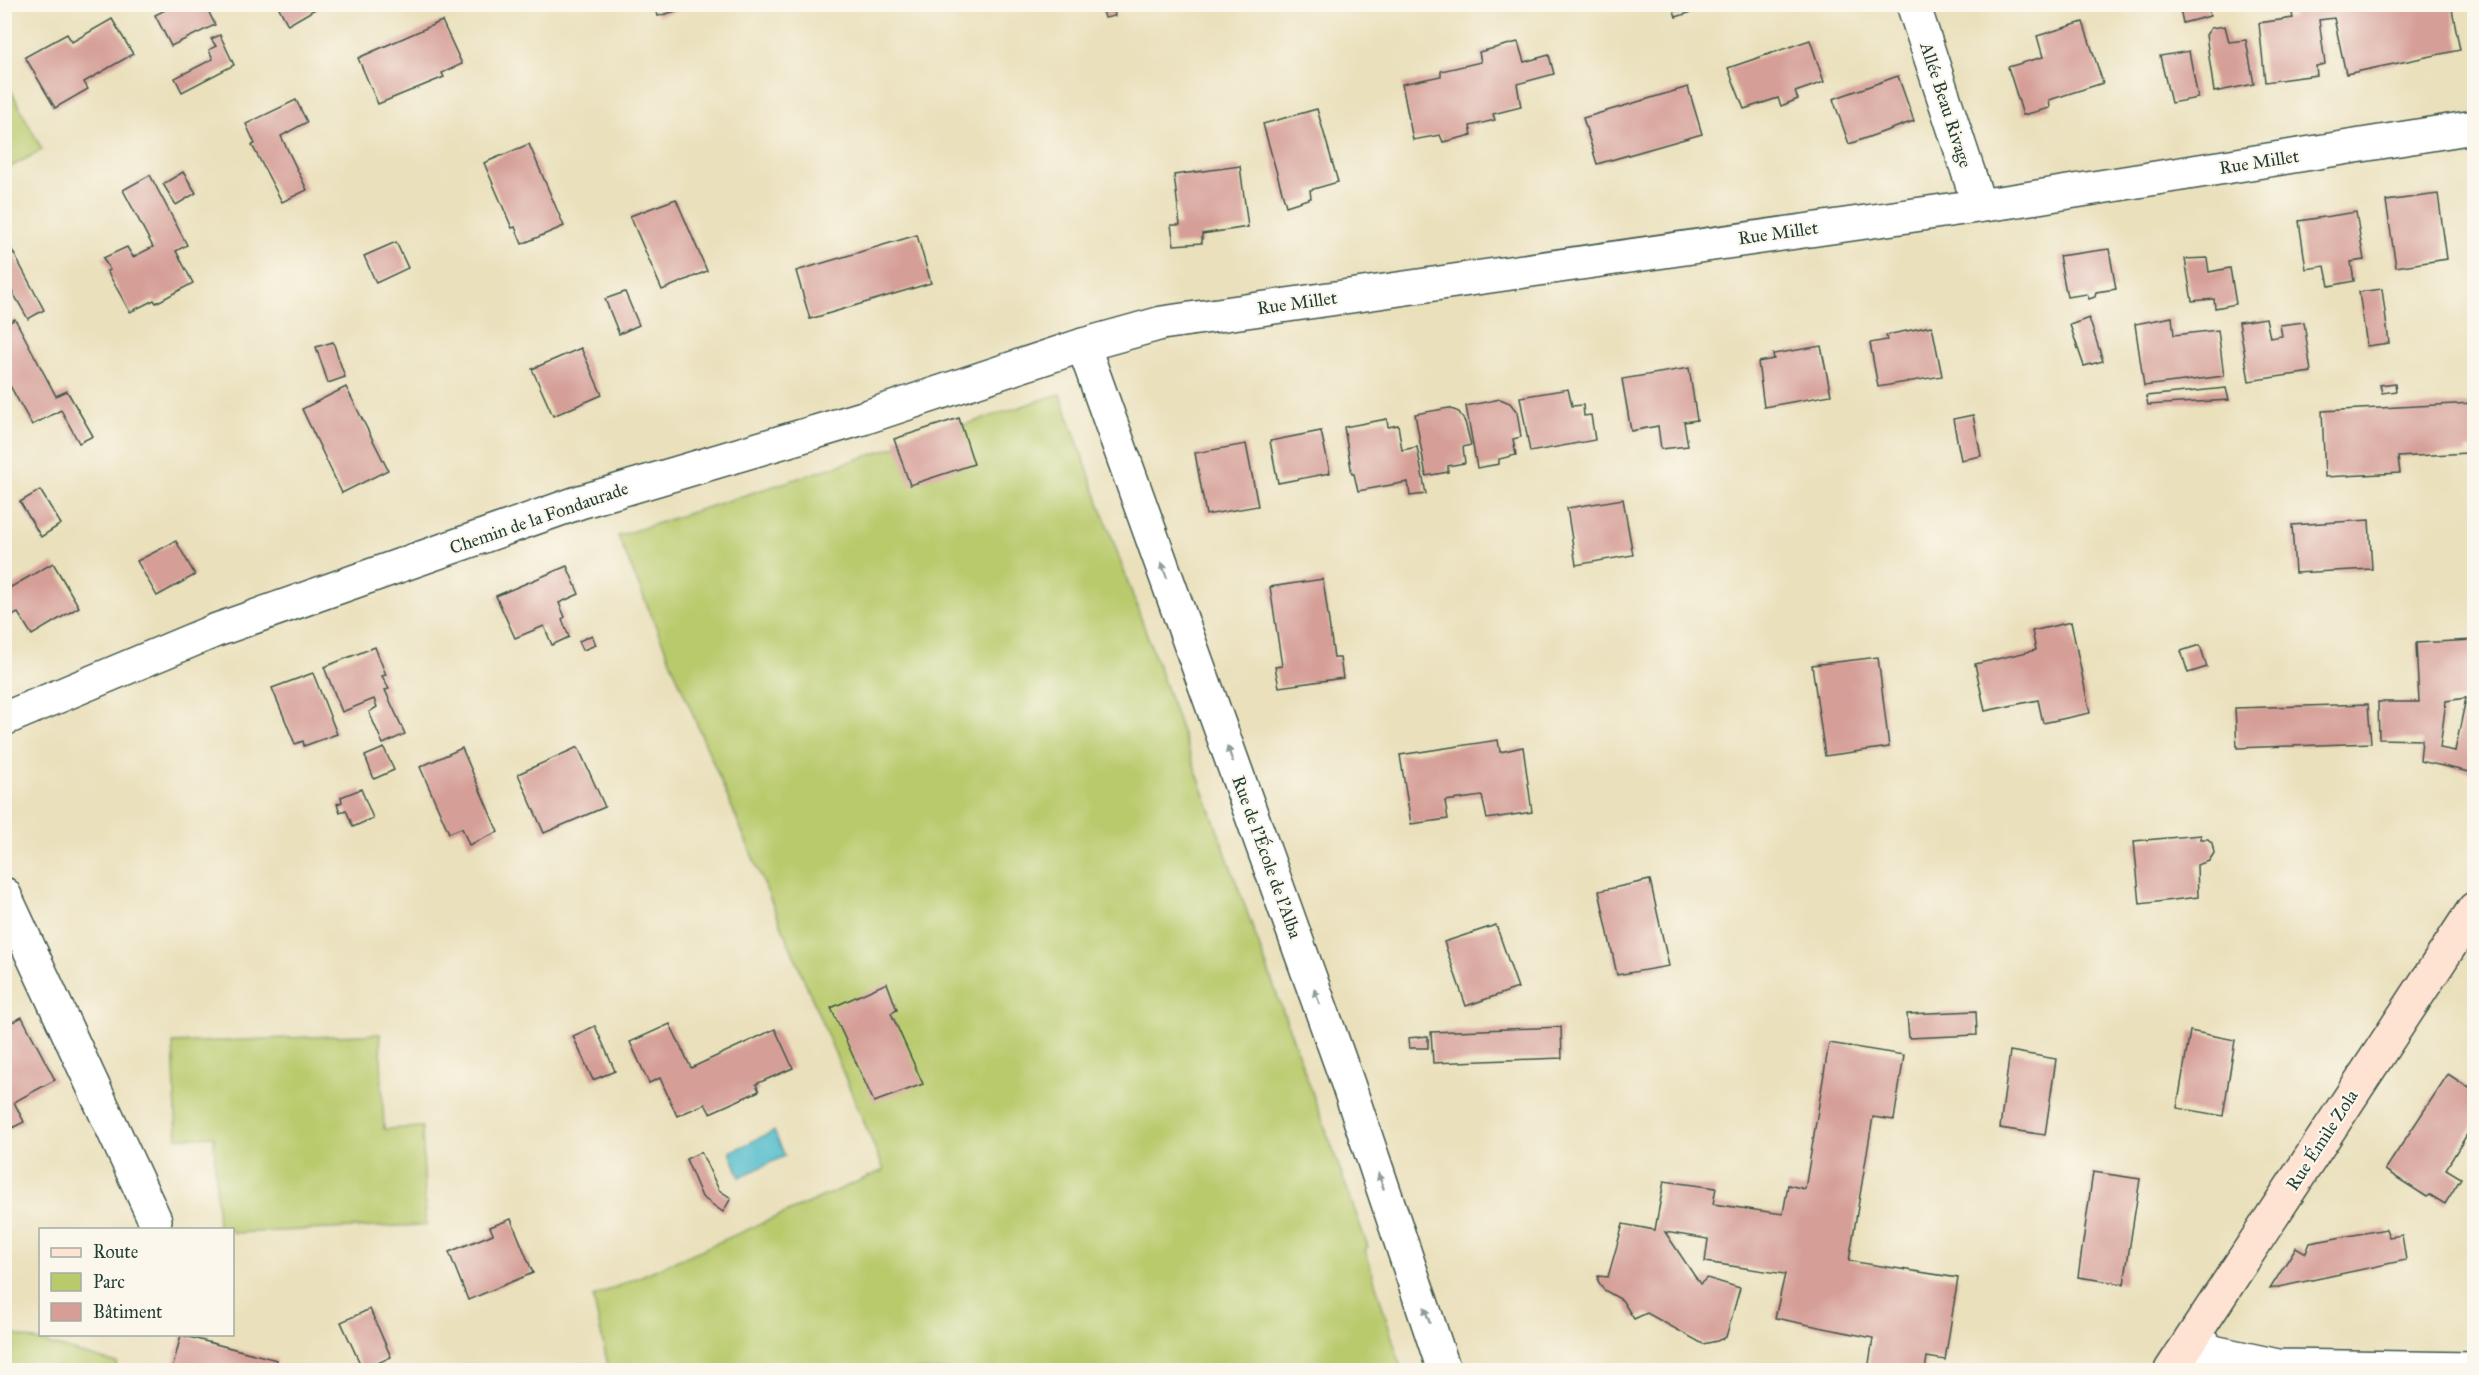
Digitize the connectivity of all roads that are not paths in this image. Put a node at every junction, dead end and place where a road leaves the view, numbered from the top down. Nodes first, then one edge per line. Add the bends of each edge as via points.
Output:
1 (1913, 4) edge
2 (2475, 128) edge
3 (1979, 205) junction
4 (1083, 345) junction
5 (4, 719) edge
6 (4, 894) edge
7 (2475, 909) edge
8 (155, 1220) dead end
9 (2193, 1338) junction
10 (2475, 1369) edge
11 (1444, 1371) edge
12 (2171, 1371) edge

1 - 3 street, Allée Beau Rivage
2 - 3 street, Rue Millet
3 - 4 street, Rue Millet via 1174,321
4 - 5 street, Chemin de la Fondaurade via 863,418 580,502 214,631
11 -> 4 street, Rue de l'École de l'Alba via 1348,1084
6 - 8 street
7 - 9 main road, Rue Émile Zola
9 - 10 street via 2213,1352 2278,1366
9 - 12 main road, Rue Émile Zola

